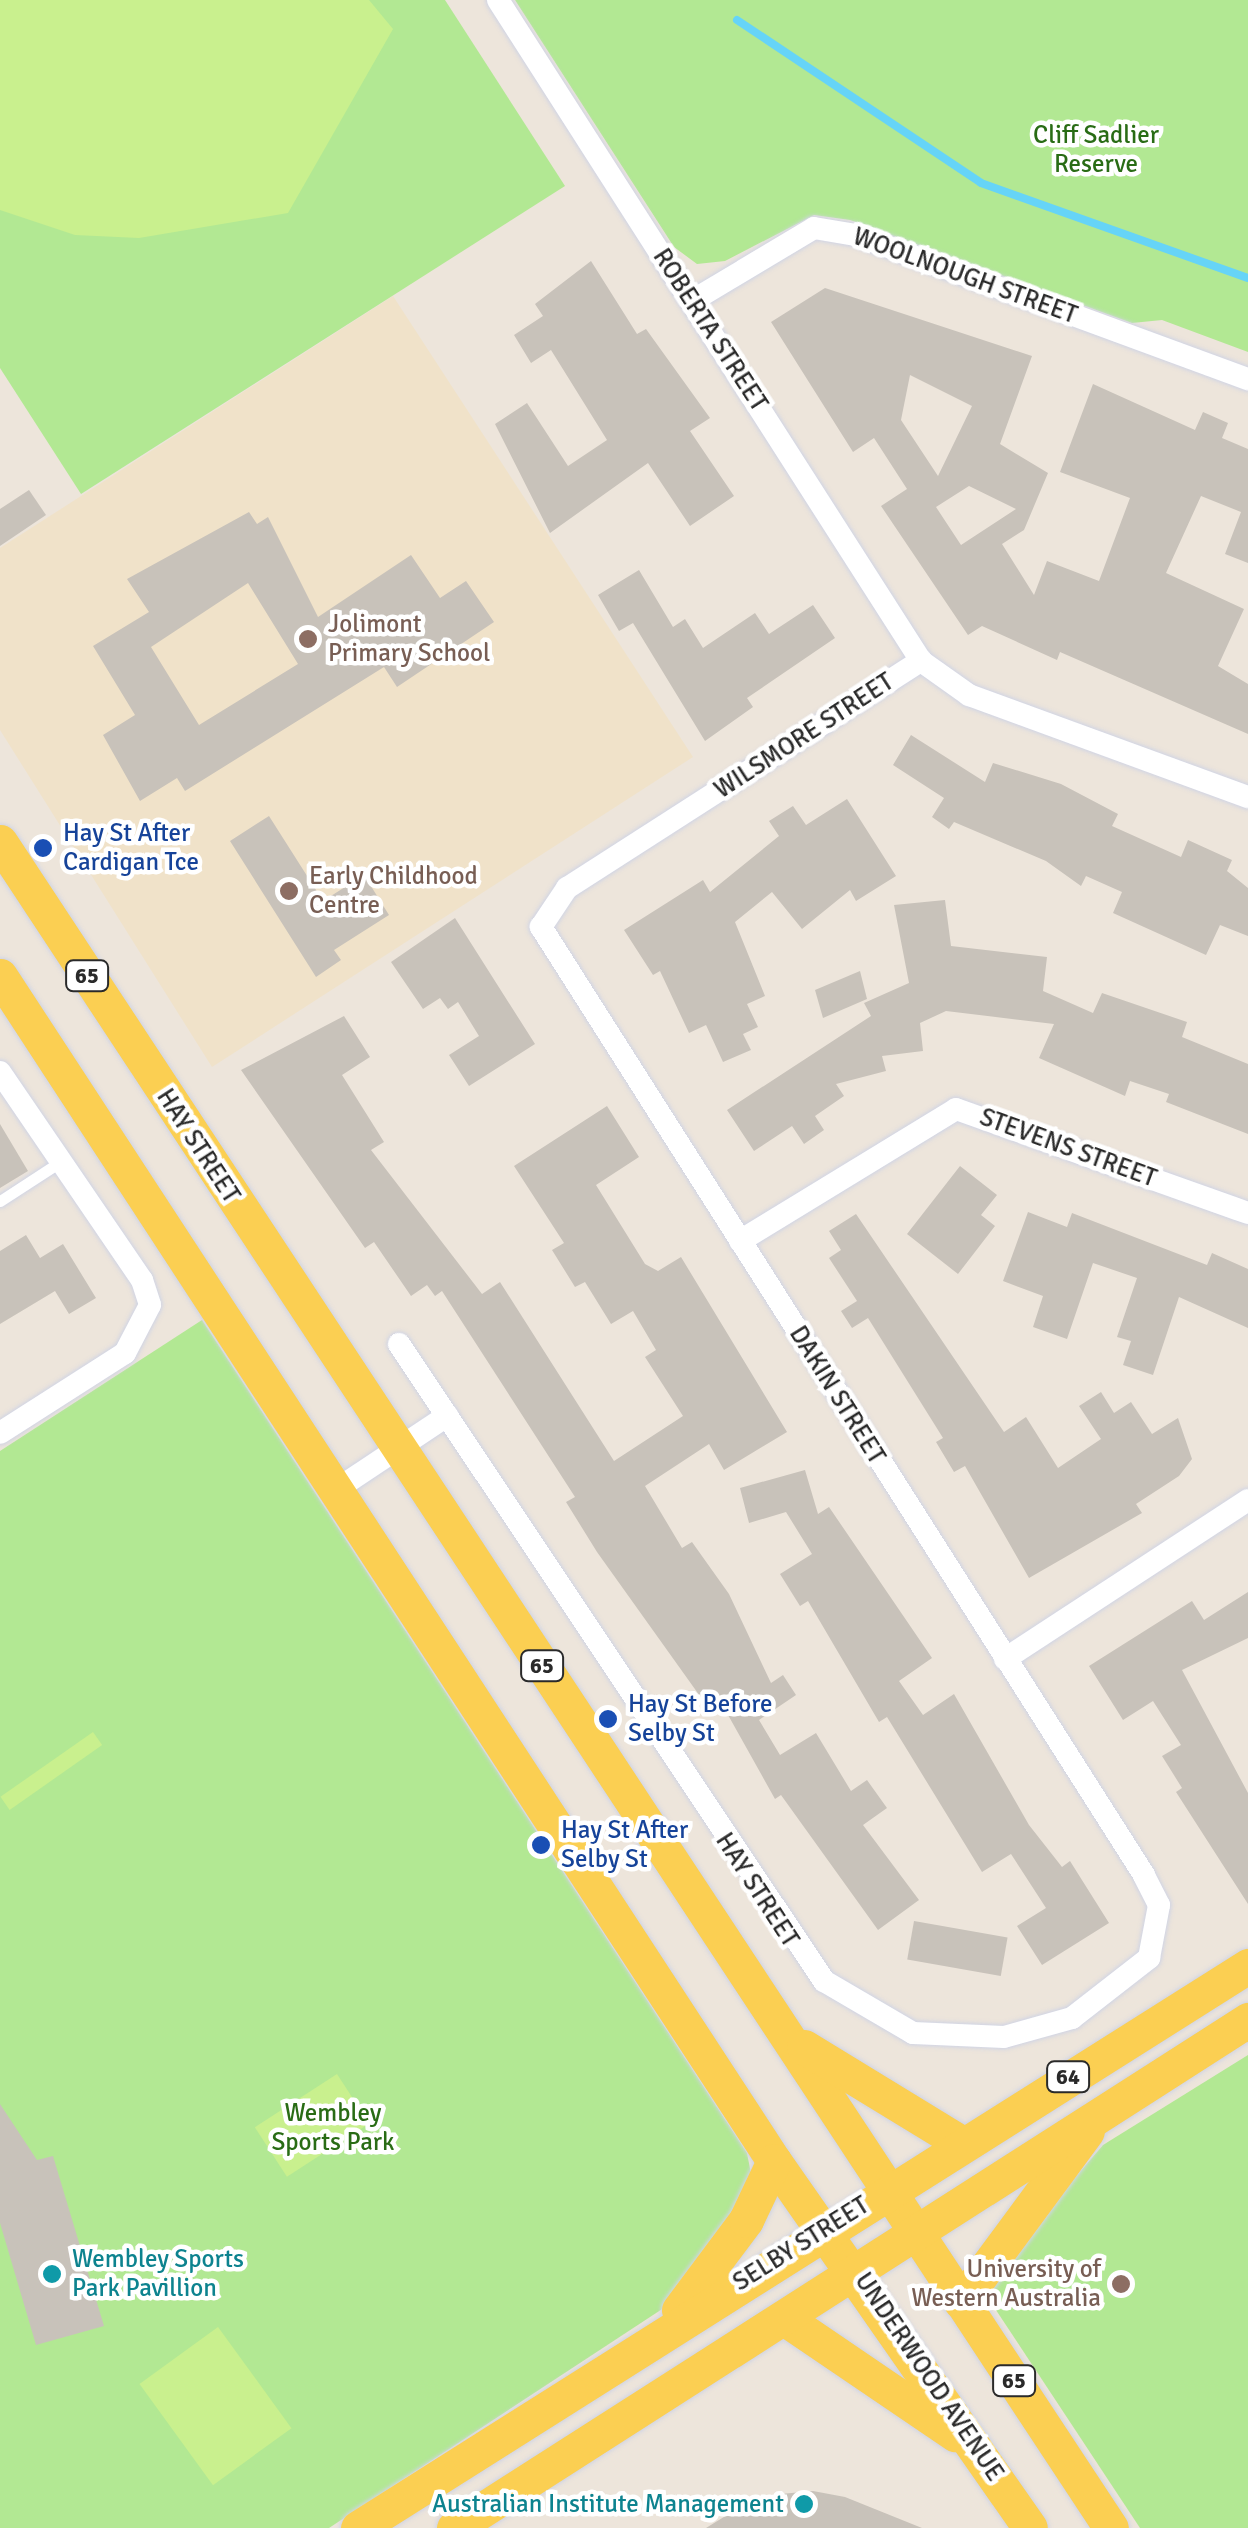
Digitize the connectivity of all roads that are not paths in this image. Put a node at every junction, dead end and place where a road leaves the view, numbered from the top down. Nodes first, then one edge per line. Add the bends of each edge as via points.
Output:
1 (498, 0) edge
2 (692, 301) junction
3 (1248, 379) edge
4 (921, 661) junction
5 (1248, 797) edge
6 (0, 842) edge
7 (544, 912) joint
8 (0, 976) edge
9 (0, 1072) edge
10 (62, 1160) junction
11 (0, 1201) edge
12 (1248, 1213) edge
13 (740, 1242) junction
14 (399, 1344) dead end
15 (447, 1416) junction
16 (0, 1434) edge
17 (398, 1448) junction
18 (334, 1490) junction
19 (1248, 1500) edge
20 (1006, 1659) junction
21 (1144, 1875) joint
22 (1248, 1966) edge
23 (1248, 2020) edge
24 (787, 2035) junction
25 (1096, 2118) junction
26 (961, 2144) junction
27 (774, 2161) junction
28 (888, 2189) junction
29 (827, 2227) junction
30 (916, 2234) junction
31 (858, 2272) junction
32 (961, 2302) junction
33 (784, 2318) junction
34 (663, 2331) junction
35 (983, 2456) junction
36 (358, 2528) edge
37 (454, 2528) edge
38 (1030, 2528) edge
39 (1111, 2528) edge

1 - 2 street, ROBERTA STREET
2 - 3 street, WOOLNOUGH STREET via 814,228 856,235
2 - 4 street, ROBERTA STREET
4 - 5 street, WILSMORE STREET via 969,695
4 - 7 street, WILSMORE STREET via 567,888
6 - 17 main road, HAY STREET / 65
7 - 13 street, DAKIN STREET via 552,950
8 - 18 main road
9 - 10 street
10 - 11 lane
10 - 16 street via 142,1280 150,1305 125,1353
12 - 13 street, STEVENS STREET via 956,1110
13 - 20 street, DAKIN STREET
14 - 15 street, HAY STREET
15 - 17 street
15 - 21 street, HAY STREET via 798,1953 852,2004 913,2033 955,2039 1004,2037 1072,2018 1149,1958 1159,1906
17 - 18 street
17 - 24 main road, HAY STREET / 65
18 - 27 main road
19 - 20 street
20 - 21 street, DAKIN STREET
22 - 26 main road, SELBY STREET / 64
23 - 25 main road, 64
24 - 26 main road
24 - 28 main road, HAY STREET / 65
25 - 30 main road, 64
25 - 32 main road
26 - 28 main road, SELBY STREET / 64
27 - 29 main road
27 - 34 main road via 746,2220
28 - 29 main road, SELBY STREET / 64
28 - 30 main road, 65
29 - 31 main road, UNDERWOOD AVENUE
29 - 34 main road, SELBY STREET / 64
30 - 31 main road, 64
30 - 32 main road, 65
31 - 33 main road, 64
31 - 35 main road, UNDERWOOD AVENUE
32 - 39 main road, 65
33 - 35 main road via 849,2354
33 - 37 main road, 64
34 - 36 main road, SELBY STREET / 64
35 - 38 main road, UNDERWOOD AVENUE

